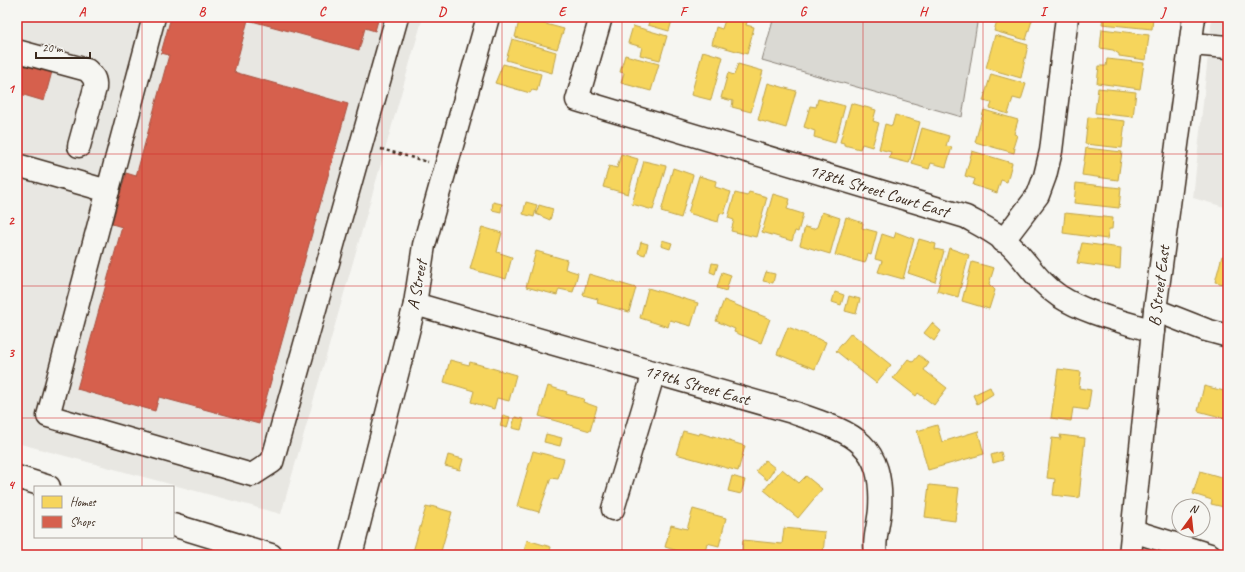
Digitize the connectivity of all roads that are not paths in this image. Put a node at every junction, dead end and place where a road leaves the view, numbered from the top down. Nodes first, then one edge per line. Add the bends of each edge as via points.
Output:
1 (154, 17) edge
2 (397, 17) edge
3 (488, 17) edge
4 (601, 17) edge
5 (1067, 17) edge
6 (1194, 17) edge
7 (1191, 44) junction
8 (1228, 47) edge
9 (17, 51) edge
10 (79, 146) dead end
11 (17, 165) edge
12 (108, 190) junction
13 (1003, 241) junction
14 (416, 304) junction
15 (1154, 321) junction
16 (1228, 336) edge
17 (654, 372) junction
18 (17, 477) edge
19 (46, 486) edge
20 (613, 509) dead end
21 (174, 525) edge
22 (1133, 531) junction
23 (271, 555) edge
24 (351, 555) edge
25 (876, 555) edge
26 (1130, 555) edge
27 (1210, 555) edge

1 - 12 street
2 - 12 street via 272,462 252,474 48,416
3 - 14 street, A Street via 424,245
4 - 13 street, 178th Street Court East via 577,100 966,217 990,230
5 - 13 street via 1051,151 1044,176 1038,195
6 - 7 street, B Street East
7 - 8 street
7 - 15 street, B Street East
9 - 10 street via 87,70 93,76 95,88
11 - 12 street
13 - 15 street, 178th Street Court East via 1012,247 1039,279 1075,306
14 - 17 street, 179th Street East
14 - 24 street, A Street
15 - 16 street, 178th Street Court East
15 - 22 street, B Street East
17 - 20 street
17 - 25 street, 179th Street East via 834,426 859,441 875,460 879,476 881,498 874,547
18 - 19 street
21 - 23 street
22 - 26 street, B Street East
22 - 27 street

